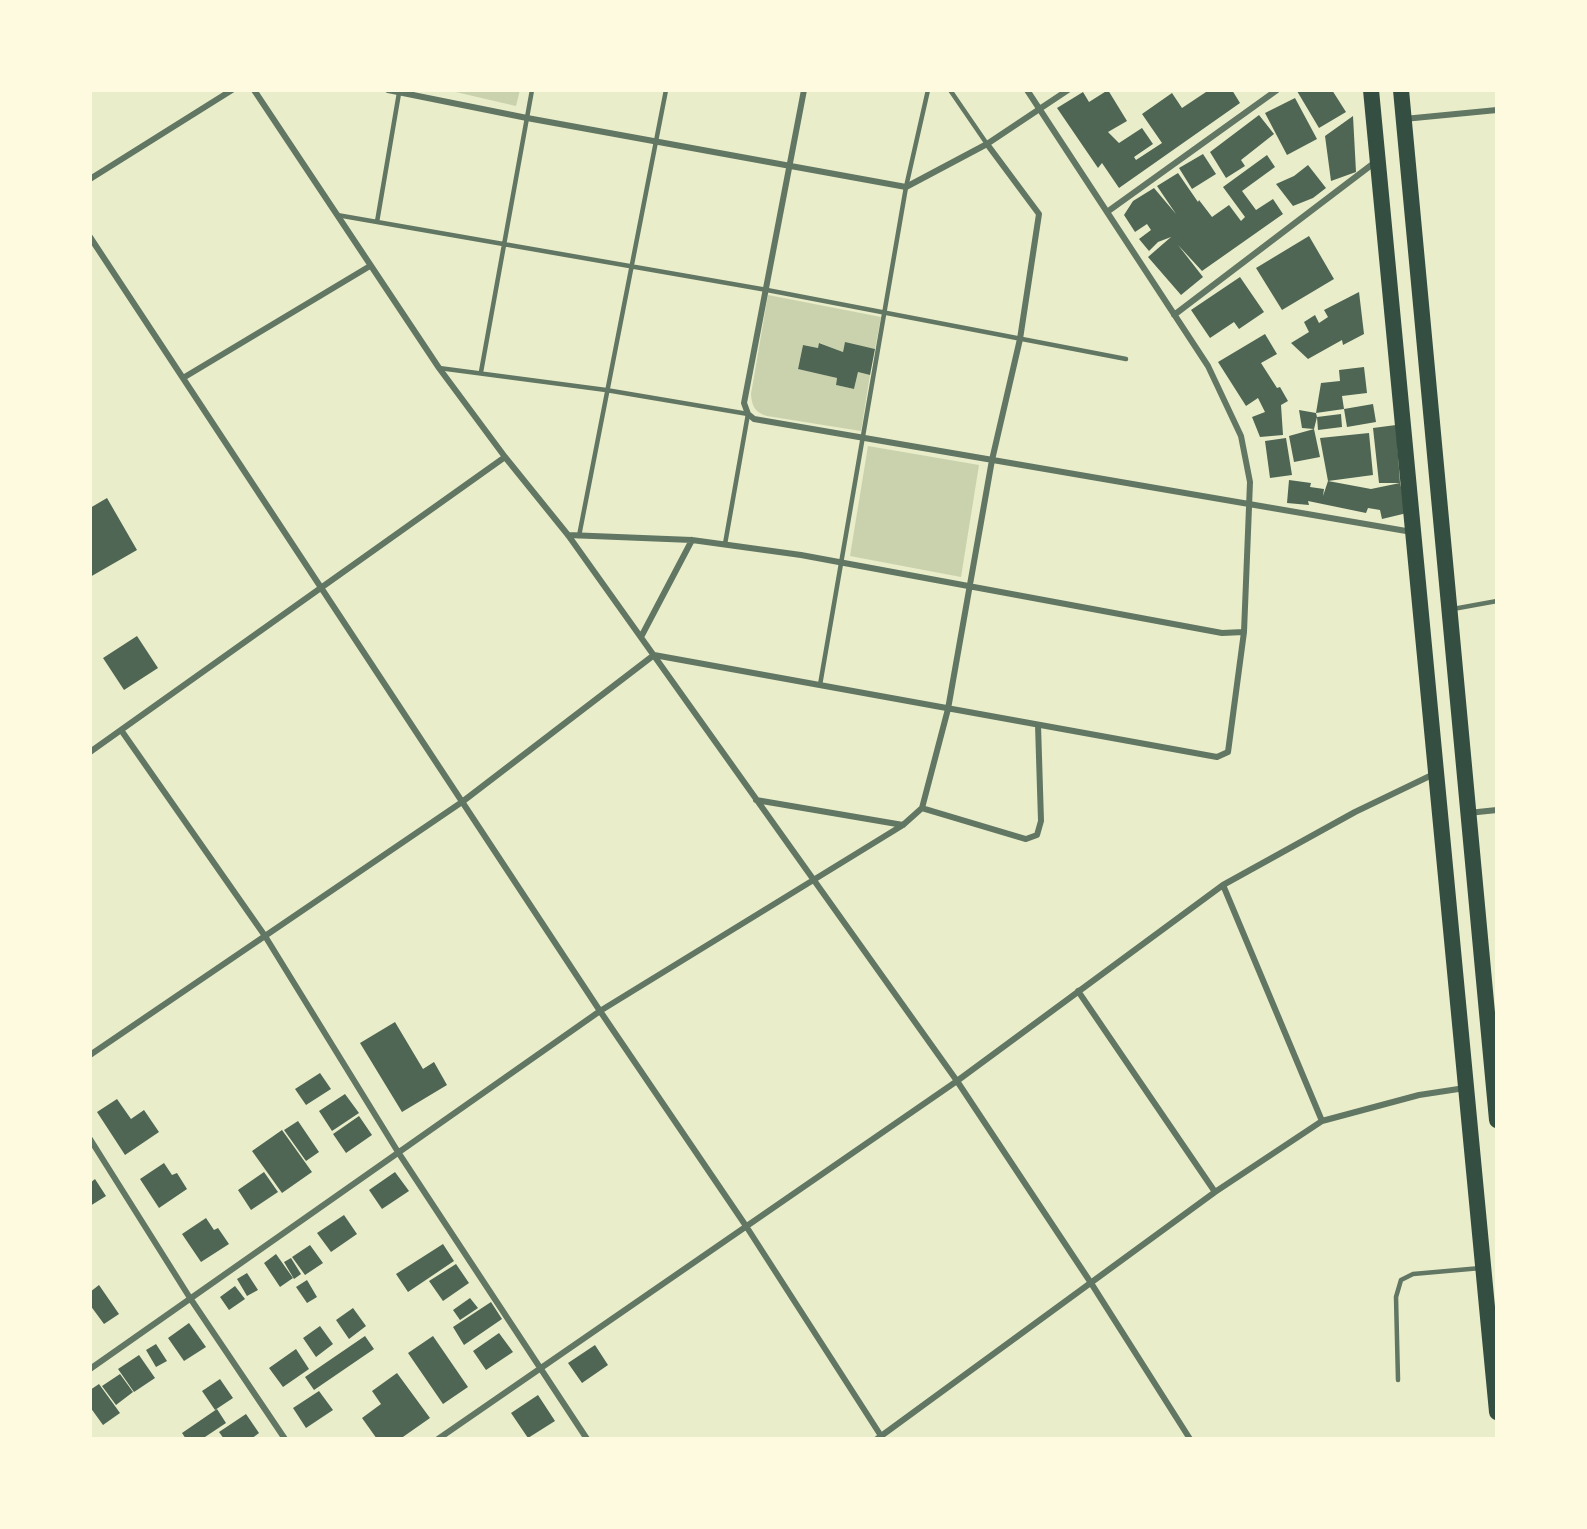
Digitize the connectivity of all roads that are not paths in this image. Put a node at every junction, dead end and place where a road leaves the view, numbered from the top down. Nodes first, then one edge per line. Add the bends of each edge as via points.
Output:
1 (232, 90) edge
2 (254, 90) edge
3 (388, 90) edge
4 (532, 90) edge
5 (666, 90) edge
6 (804, 90) edge
7 (928, 90) edge
8 (950, 90) edge
9 (1027, 90) edge
10 (1068, 90) edge
11 (1277, 90) edge
12 (1371, 90) edge
13 (1401, 90) edge
14 (399, 93) junction
15 (1040, 109) junction
16 (1497, 110) edge
17 (527, 118) junction
18 (1403, 119) junction
19 (655, 142) junction
20 (987, 144) junction
21 (1376, 161) junction
22 (790, 166) junction
23 (90, 179) edge
24 (906, 187) junction
25 (1107, 212) junction
26 (337, 215) junction
27 (377, 222) junction
28 (90, 237) edge
29 (504, 244) junction
30 (370, 266) junction
31 (630, 267) junction
32 (767, 291) junction
33 (884, 313) junction
34 (1174, 315) junction
35 (1020, 339) junction
36 (1126, 359) dead end
37 (439, 368) junction
38 (482, 372) junction
39 (183, 378) junction
40 (606, 390) junction
41 (748, 414) junction
42 (863, 438) junction
43 (505, 457) junction
44 (992, 460) junction
45 (1248, 504) junction
46 (1415, 533) junction
47 (568, 535) junction
48 (579, 536) junction
49 (692, 540) junction
50 (725, 544) junction
51 (841, 562) junction
52 (970, 585) junction
53 (321, 588) junction
54 (1497, 602) edge
55 (1448, 610) junction
56 (1244, 632) junction
57 (641, 638) junction
58 (654, 655) junction
59 (820, 685) junction
60 (948, 709) junction
61 (1038, 725) junction
62 (121, 730) junction
63 (90, 752) edge
64 (1436, 773) junction
65 (756, 800) junction
66 (462, 802) junction
67 (922, 808) junction
68 (1497, 810) edge
69 (1468, 813) junction
70 (903, 825) junction
71 (814, 882) junction
72 (1223, 885) junction
73 (265, 936) junction
74 (1078, 992) junction
75 (600, 1011) junction
76 (90, 1055) edge
77 (1494, 1056) edge
78 (957, 1081) junction
79 (1495, 1085) edge
80 (1466, 1088) junction
81 (1497, 1120) edge
82 (1322, 1121) junction
83 (90, 1139) edge
84 (398, 1152) junction
85 (1215, 1192) junction
86 (746, 1226) junction
87 (1487, 1270) junction
88 (1091, 1283) junction
89 (190, 1298) junction
90 (540, 1368) junction
91 (90, 1370) edge
92 (1398, 1380) dead end
93 (1497, 1412) edge
94 (880, 1438) edge
95 (285, 1439) edge
96 (438, 1439) edge
97 (587, 1439) edge
98 (1190, 1439) edge

1 - 23 street
2 - 26 street
3 - 14 street
4 - 17 lane
5 - 19 lane
6 - 22 street
7 - 24 lane
8 - 20 lane
9 - 15 street
10 - 15 street
11 - 25 street
12 - 21 highway
13 - 18 highway
14 - 17 street
14 - 27 lane
15 - 20 street
15 - 25 street
16 - 18 street
17 - 19 street
17 - 29 lane
18 - 55 highway
19 - 22 street
19 - 31 lane
20 - 24 street
20 - 35 street via 1039,214
21 - 34 street
21 - 46 highway
22 - 24 street
22 - 32 street
24 - 33 lane
25 - 34 street
26 - 27 lane
26 - 30 street
27 - 29 lane
28 - 39 street
29 - 31 lane
29 - 38 lane
30 - 37 street
30 - 39 street
31 - 32 lane
31 - 40 lane
32 - 33 lane
32 - 41 street via 744,403
33 - 35 lane
33 - 42 lane
34 - 45 street via 1208,366 1241,435 1250,482
35 - 36 lane
35 - 44 street
37 - 38 lane
37 - 43 street
38 - 40 lane
39 - 53 street
40 - 41 lane
40 - 48 lane
41 - 42 street via 754,419
41 - 50 lane
42 - 44 street
42 - 51 lane
43 - 47 street
43 - 53 street
44 - 45 street
44 - 52 street
45 - 46 street
45 - 56 street
46 - 64 highway
47 - 48 street
47 - 57 street
48 - 49 street
49 - 50 street
49 - 57 street
50 - 51 street
51 - 52 street
51 - 59 lane
52 - 56 street via 1222,633
52 - 60 street
53 - 62 street
53 - 66 street
54 - 55 lane
55 - 69 highway
56 - 61 street via 1228,752 1216,757
57 - 58 street
58 - 59 street
58 - 65 street
58 - 66 street
59 - 60 street
60 - 61 street
60 - 67 street
61 - 67 street via 1041,821 1036,835 1026,839
62 - 63 street
62 - 73 street
64 - 72 street via 1355,812
64 - 80 highway
65 - 70 street
65 - 71 street
66 - 73 street
66 - 75 street
67 - 70 street
68 - 69 street
69 - 77 highway
70 - 71 street
71 - 75 street
71 - 78 street
72 - 74 street
72 - 82 street
73 - 76 street
73 - 84 street
74 - 78 street
74 - 85 street
75 - 84 street
75 - 86 street
77 - 79 highway
78 - 86 street
78 - 88 street
79 - 81 highway
80 - 82 street via 1419,1095
80 - 87 highway
82 - 85 street
83 - 89 street
84 - 89 street
84 - 90 street
85 - 88 street
86 - 90 street
86 - 94 street
87 - 92 lane via 1413,1274 1401,1280 1396,1297
87 - 93 highway
88 - 94 street
88 - 98 street
89 - 91 street
89 - 95 street
90 - 96 street
90 - 97 street

